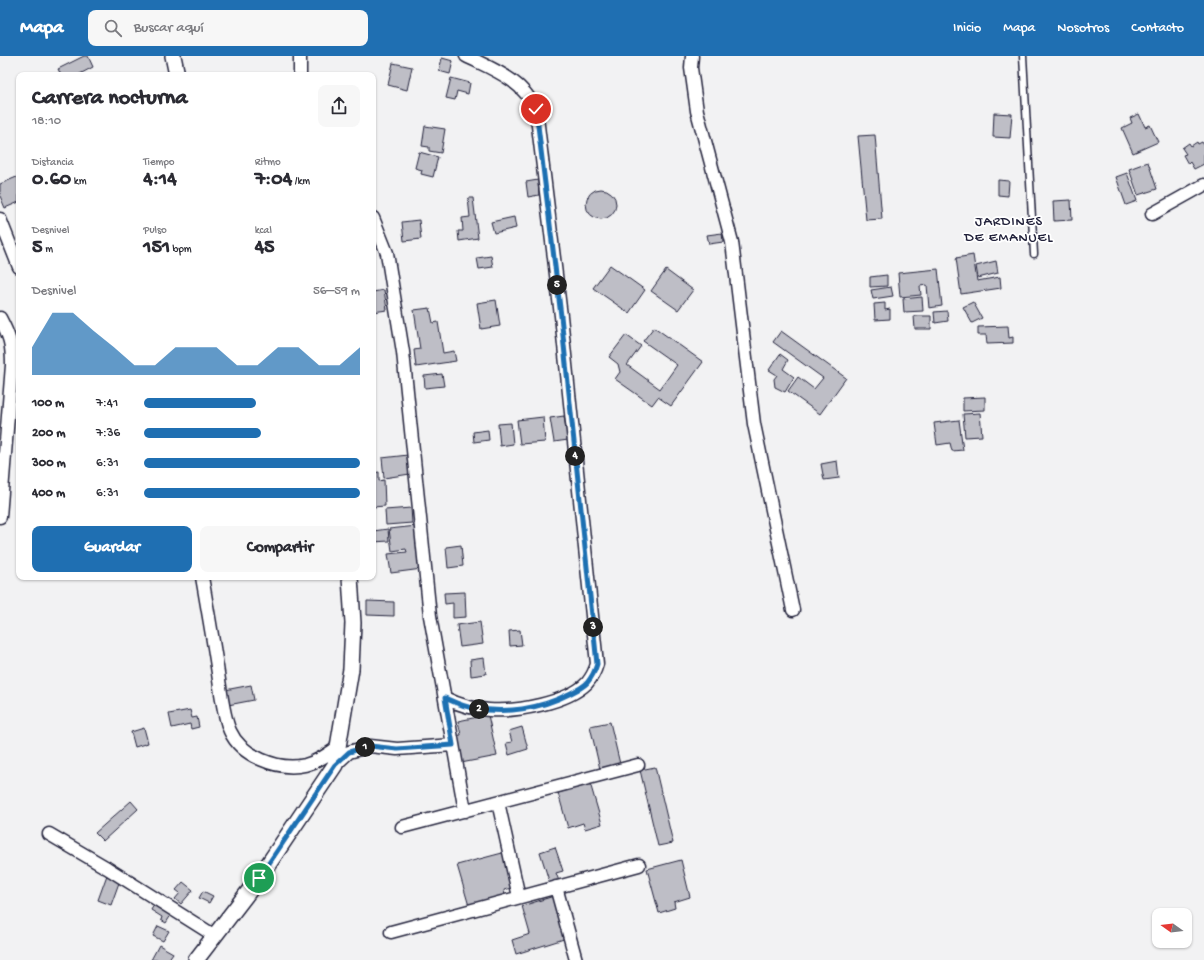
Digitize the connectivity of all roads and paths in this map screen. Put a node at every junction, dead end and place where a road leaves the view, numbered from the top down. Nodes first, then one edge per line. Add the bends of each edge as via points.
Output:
1 (173, 56) edge
2 (300, 56) edge
3 (466, 56) edge
4 (692, 56) edge
5 (1023, 56) edge
6 (176, 72) edge
7 (300, 72) edge
8 (1204, 185) edge
9 (1152, 214) dead end
10 (0, 219) edge
11 (376, 226) edge
12 (1034, 254) dead end
13 (16, 259) edge
14 (0, 318) edge
15 (0, 517) edge
16 (203, 580) edge
17 (350, 580) edge
18 (793, 610) dead end
19 (445, 698) junction
20 (453, 745) junction
21 (338, 748) junction
22 (335, 765) junction
23 (638, 765) dead end
24 (498, 802) junction
25 (465, 811) junction
26 (402, 828) dead end
27 (49, 834) dead end
28 (639, 865) dead end
29 (556, 887) junction
30 (519, 897) junction
31 (391, 932) dead end
32 (215, 936) junction
33 (196, 960) edge
34 (576, 960) edge

1 - 6 street
2 - 7 street
3 - 19 street via 516,82 536,109 561,316 597,664 591,678 582,686 536,706 505,711 489,710 458,704
4 - 18 street via 691,68 697,111 732,242 754,424
5 - 12 lane
8 - 9 street
10 - 13 street
11 - 19 street via 387,253 403,352 430,616
14 - 15 street via 12,347
16 - 21 street via 230,731 245,751 281,766 305,765
17 - 21 street via 353,623 351,669
19 - 20 street
20 - 22 street via 397,749 370,746 349,752
20 - 25 street
21 - 22 street
22 - 32 street via 259,878
23 - 24 street
24 - 25 street
24 - 30 street
25 - 26 street
27 - 32 street
28 - 29 street
29 - 30 street
29 - 34 street
30 - 31 street
32 - 33 street

